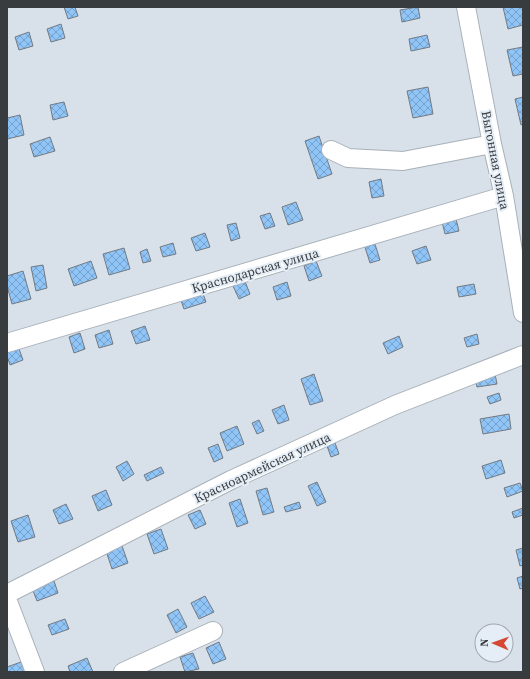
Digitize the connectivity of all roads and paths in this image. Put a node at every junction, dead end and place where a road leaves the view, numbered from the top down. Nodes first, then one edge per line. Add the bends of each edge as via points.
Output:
1 (466, 7) edge
2 (492, 144) junction
3 (331, 150) dead end
4 (504, 196) junction
5 (523, 313) edge
6 (7, 343) edge
7 (523, 355) edge
8 (7, 594) edge
9 (7, 599) edge
10 (214, 631) dead end
11 (35, 672) edge
12 (123, 672) edge

1 - 2 street, Выгонная улица
2 - 3 street via 403,161 348,158
2 - 4 street, Выгонная улица
4 - 5 street, Выгонная улица
4 - 6 street, Краснодарская улица
7 - 8 street, Красноармейская улица via 395,405 231,480
9 - 11 street
10 - 12 street

